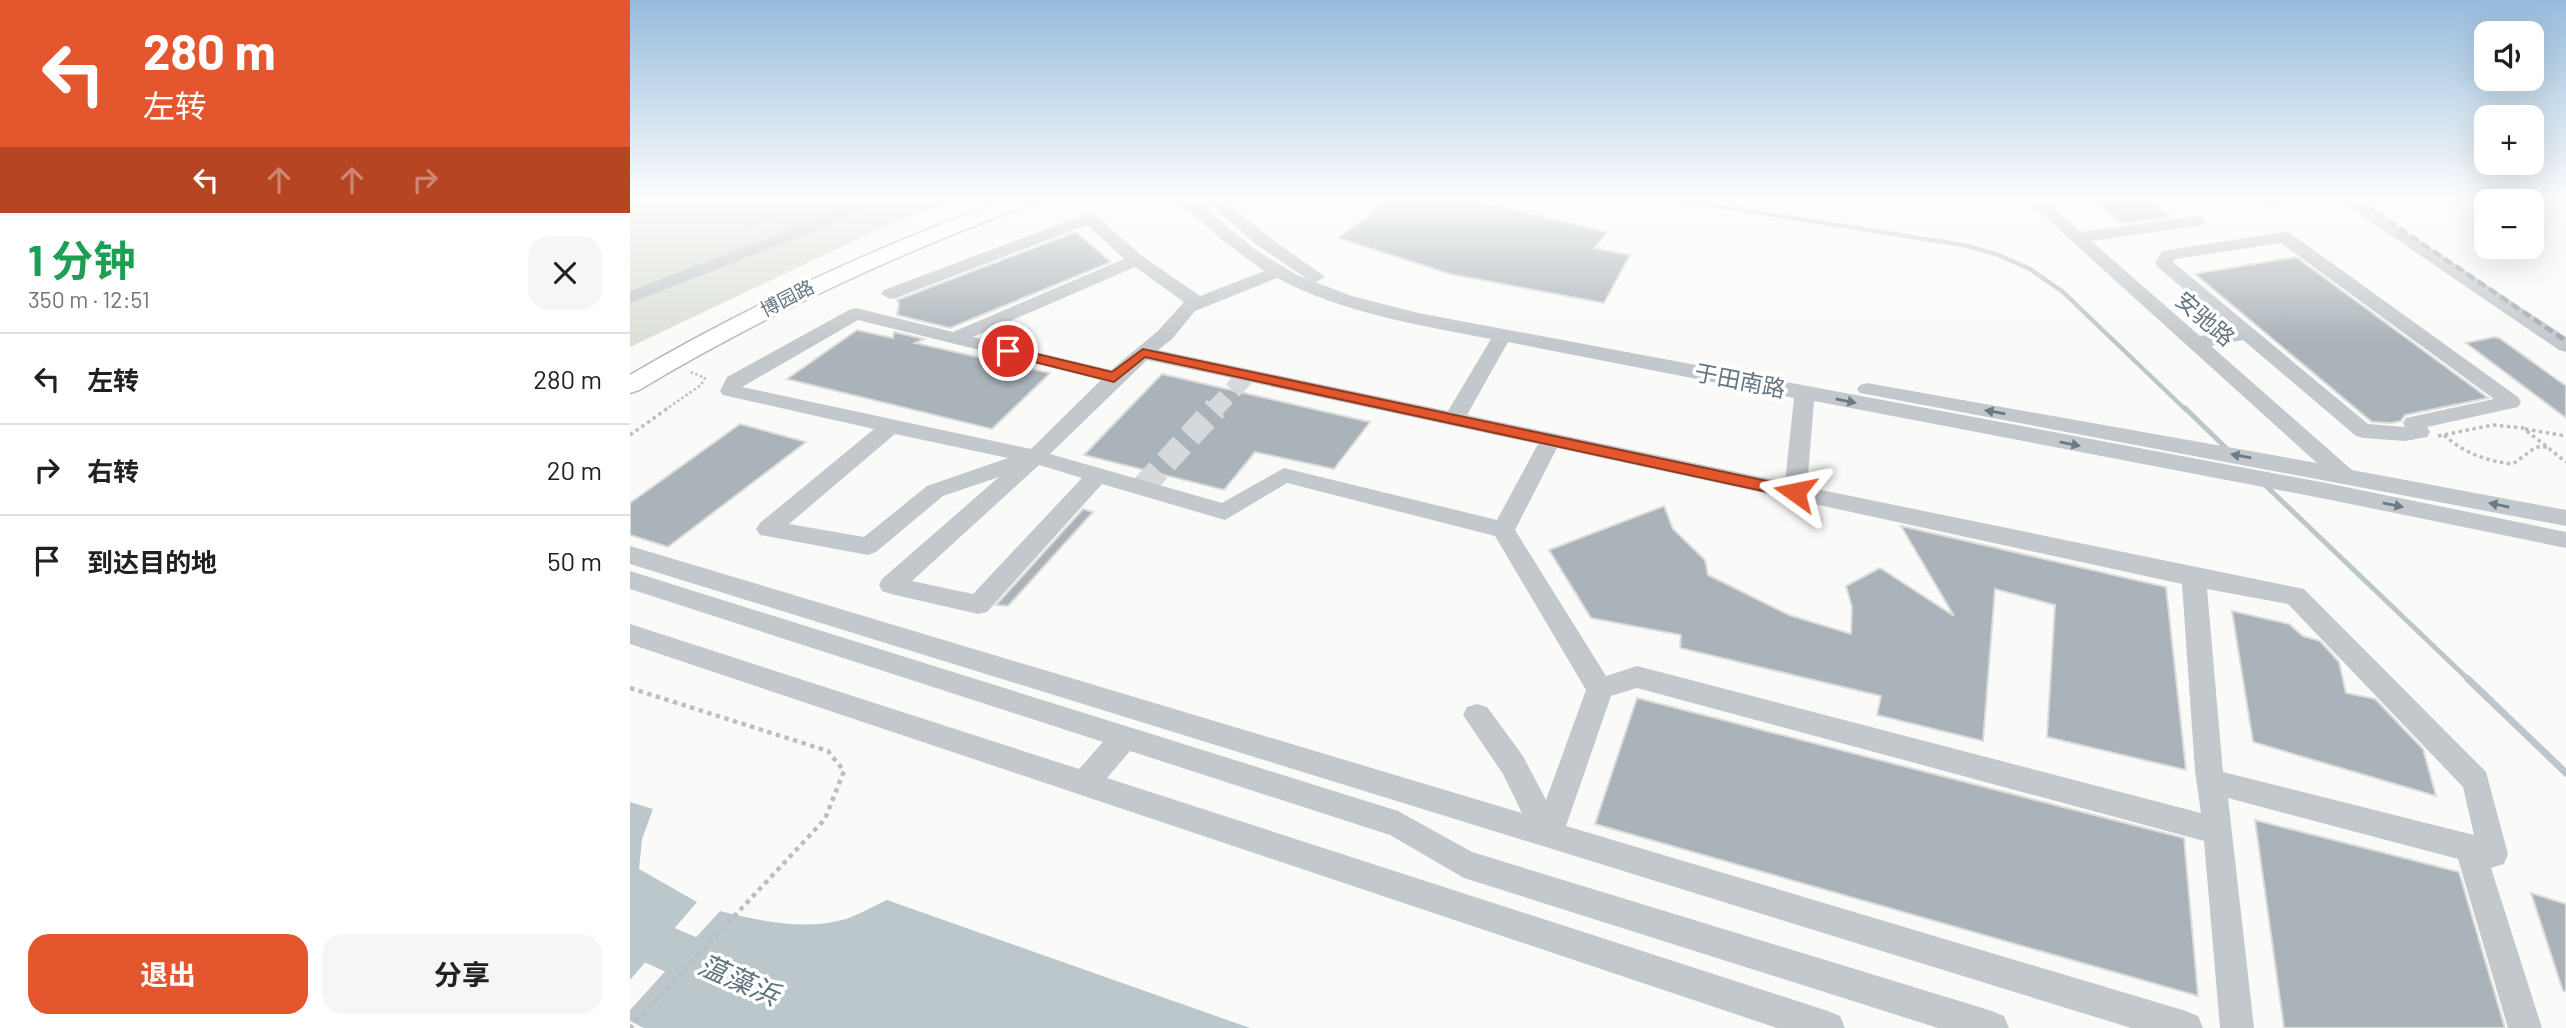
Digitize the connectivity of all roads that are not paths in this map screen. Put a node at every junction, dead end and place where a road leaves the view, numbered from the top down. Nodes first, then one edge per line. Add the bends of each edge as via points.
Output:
1 (764, 246) edge
2 (874, 246) edge
3 (905, 246) edge
4 (1016, 246) edge
5 (1120, 246) edge
6 (1238, 246) edge
7 (1270, 246) edge
8 (2084, 246) edge
9 (2226, 246) edge
10 (2296, 246) edge
11 (2414, 246) edge
12 (1136, 260) junction
13 (1277, 272) junction
14 (890, 294) dead end
15 (630, 298) edge
16 (1197, 303) junction
17 (2247, 334) junction
18 (1503, 335) junction
19 (955, 338) junction
20 (2195, 343) junction
21 (1585, 345) junction
22 (2566, 346) edge
23 (1143, 353) junction
24 (630, 367) edge
25 (1114, 377) junction
26 (630, 385) edge
27 (1805, 393) junction
28 (1454, 419) junction
29 (891, 426) junction
30 (1551, 440) junction
31 (1035, 457) junction
32 (1098, 475) junction
33 (2346, 476) junction
34 (1795, 492) junction
35 (2566, 518) edge
36 (1503, 530) junction
37 (2566, 540) edge
38 (630, 555) edge
39 (2194, 578) junction
40 (630, 580) edge
41 (630, 634) edge
42 (1600, 690) junction
43 (1476, 715) dead end
44 (1125, 737) junction
45 (2210, 781) junction
46 (1084, 784) junction
47 (2218, 831) junction
48 (1548, 834) junction
49 (2470, 848) junction
50 (1828, 1028) edge
51 (1992, 1028) edge
52 (2186, 1028) edge
53 (2237, 1028) edge
54 (2525, 1028) edge

1 - 15 street
2 - 24 main road, 博园路 via 683,334
3 - 26 main road, 博园路 via 791,295
4 - 14 street
5 - 12 street
6 - 13 street, 于田南路
7 - 21 street, 于田南路 via 1318,278 1389,300
8 - 20 street, 安驰路
9 - 17 street via 2168,255 2164,263
10 - 17 street via 2511,402 2413,423 2420,432 2403,437 2363,431
11 - 22 street
12 - 16 street
12 - 19 street
13 - 16 street
13 - 18 street, 于田南路 via 1363,305
16 - 23 street
17 - 20 street
18 - 21 street, 于田南路
18 - 28 street
19 - 25 street
19 - 29 street via 856,314 734,381 730,391
20 - 33 street, 安驰路
21 - 27 street, 于田南路
33 -> 21 street, 于田南路
23 - 25 street
23 - 28 street
25 - 31 street
27 - 34 street
27 -> 37 street, 于田南路
28 - 30 street
29 - 31 street
29 - 31 street via 768,529 868,546 935,491
30 - 34 street
30 - 36 street
31 - 32 street
31 - 32 street via 891,585 978,605
32 - 36 street via 1225,512 1284,475
35 -> 33 street, 于田南路
34 - 39 street
36 - 42 street
38 - 48 street
39 - 45 street
39 - 49 street via 2295,596 2476,781 2493,854
40 - 44 street
41 - 46 street
42 - 47 street via 1637,677
42 - 48 street
43 - 48 street via 1513,765
44 - 46 street
44 - 51 street via 1398,824 1464,864
45 - 47 street
45 - 49 street
46 - 50 street
47 - 53 street
48 - 52 street
49 - 54 street

